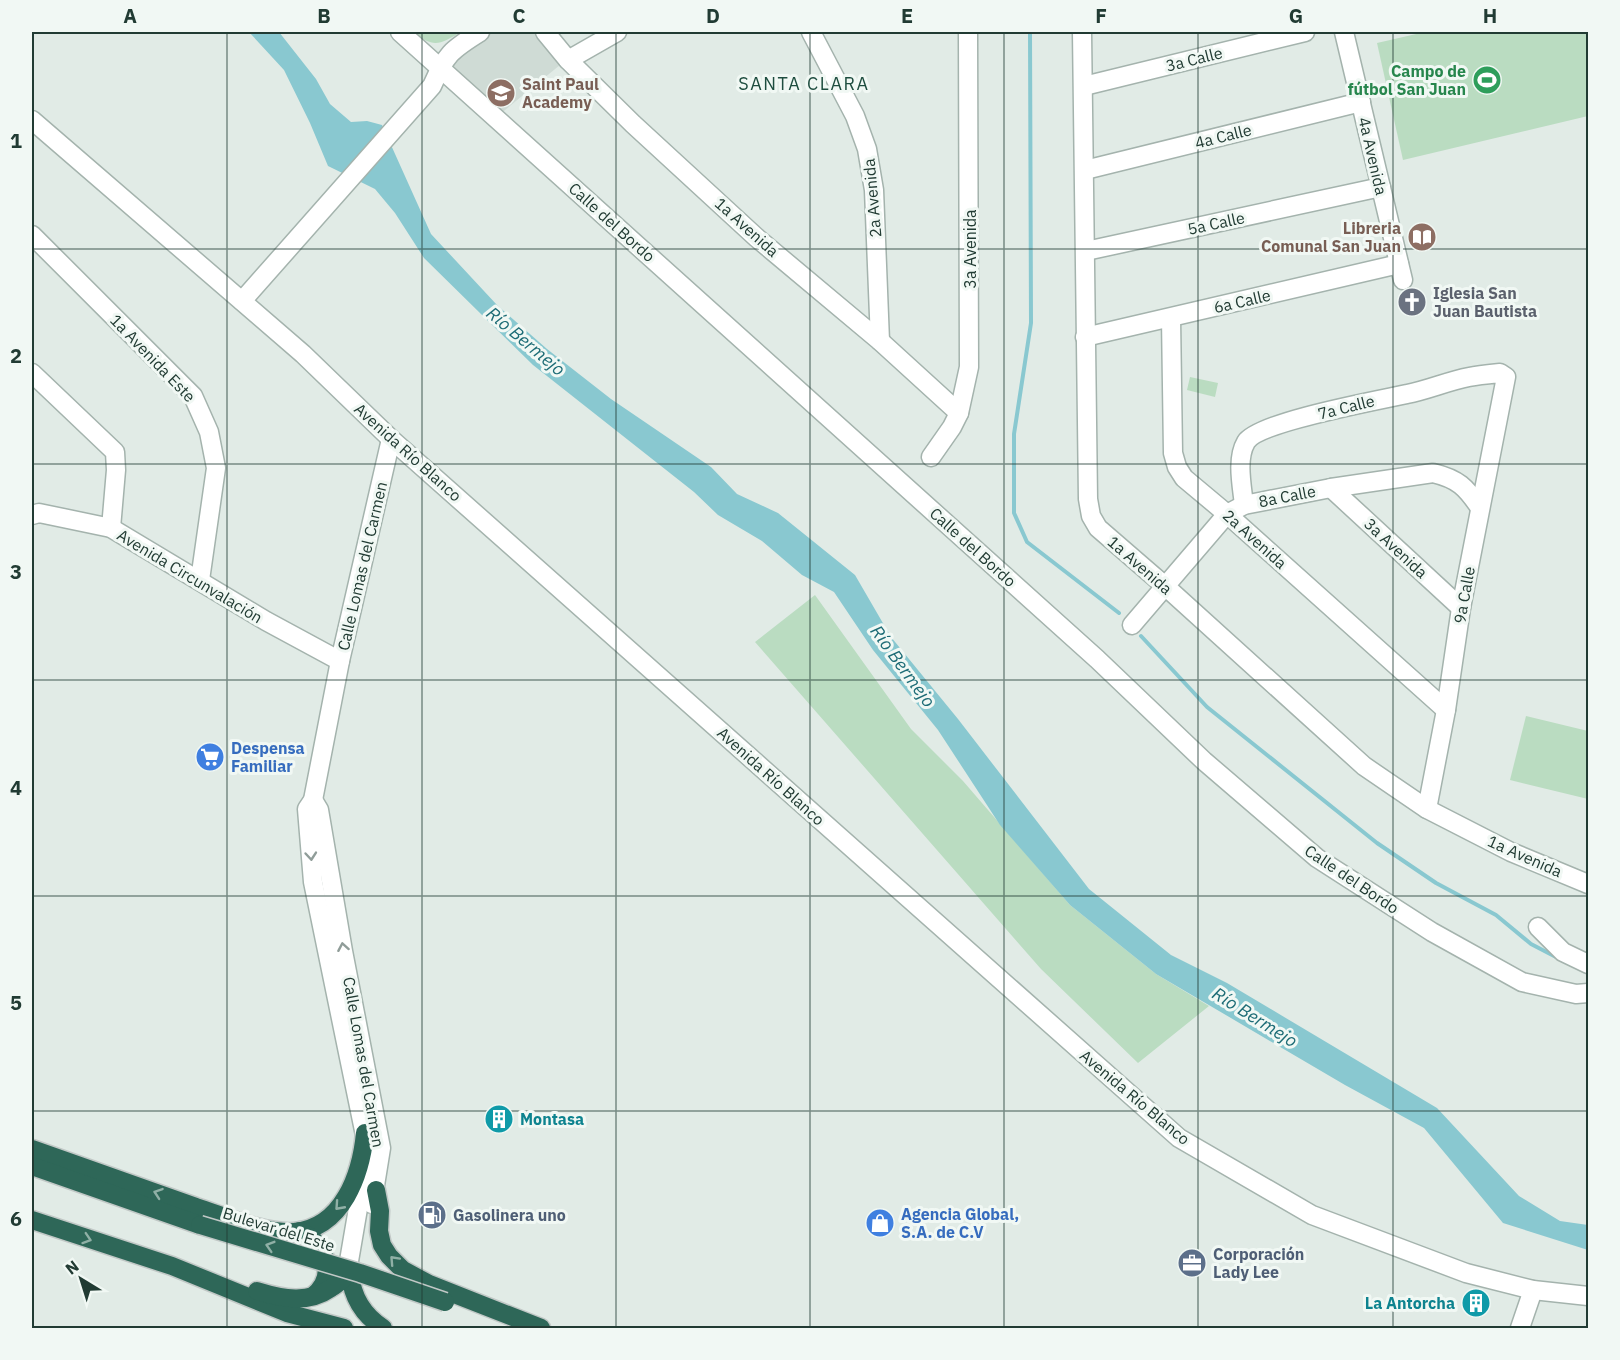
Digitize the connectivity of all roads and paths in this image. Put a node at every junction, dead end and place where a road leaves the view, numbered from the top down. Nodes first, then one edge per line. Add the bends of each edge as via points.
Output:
1 (400, 32) edge
2 (480, 32) edge
3 (545, 32) edge
4 (617, 32) edge
5 (811, 32) edge
6 (968, 32) edge
7 (1082, 32) edge
8 (1305, 32) edge
9 (1344, 32) edge
10 (568, 60) junction
11 (440, 68) junction
12 (1084, 86) junction
13 (1361, 102) junction
14 (32, 120) edge
15 (1085, 170) junction
16 (1381, 188) junction
17 (35, 246) edge
18 (1086, 251) junction
19 (1401, 272) joint
20 (242, 301) junction
21 (1171, 318) junction
22 (1085, 337) junction
23 (880, 341) junction
24 (32, 373) edge
25 (1506, 382) joint
26 (959, 412) junction
27 (391, 439) junction
28 (931, 457) dead end
29 (1331, 488) junction
30 (1245, 505) junction
31 (1480, 508) junction
32 (34, 511) edge
33 (1227, 514) junction
34 (111, 528) junction
35 (200, 580) junction
36 (1165, 586) junction
37 (1461, 608) junction
38 (1132, 625) dead end
39 (340, 661) junction
40 (1446, 710) junction
41 (313, 800) junction
42 (1427, 808) junction
43 (1588, 884) edge
44 (1538, 927) dead end
45 (1588, 964) edge
46 (1588, 993) edge
47 (365, 1133) junction
48 (32, 1149) edge
49 (32, 1166) edge
50 (376, 1190) junction
51 (32, 1220) edge
52 (300, 1231) junction
53 (172, 1266) junction
54 (350, 1273) junction
55 (1533, 1290) junction
56 (1588, 1296) edge
57 (309, 1299) junction
58 (287, 1313) junction
59 (305, 1329) edge
60 (344, 1329) edge
61 (383, 1329) edge
62 (515, 1329) edge
63 (541, 1329) edge
64 (1520, 1329) edge

1 - 11 street, Calle del Bordo
2 - 11 street via 452,49
3 - 10 street, 1a Avenida
4 - 10 street
5 - 23 street, 2a Avenida via 855,116 867,149 874,189
6 - 26 street, 3a Avenida via 971,343
7 - 12 street, 1a Avenida
8 - 12 street, 3a Calle
9 - 13 street, 4a Avenida
10 - 23 street, 1a Avenida via 758,238
11 - 20 street via 432,86
11 - 46 street, Calle del Bordo via 1079,643 1204,761 1317,858 1432,932 1522,982
12 - 15 street, 1a Avenida
13 - 15 street, 4a Calle
13 - 16 street, 4a Avenida
14 - 20 street, Avenida Río Blanco
15 - 18 street, 1a Avenida
16 - 18 street, 5a Calle
16 - 19 street, 4a Avenida
17 - 35 street, 1a Avenida Este via 193,396 209,432 216,468
18 - 22 street, 1a Avenida
19 - 21 street, 6a Calle
20 - 27 street, Avenida Río Blanco
21 - 22 street, 6a Calle
21 - 33 street, 2a Avenida via 1173,453 1184,478
22 - 36 street, 1a Avenida via 1091,516 1098,528
23 - 26 street, 1a Avenida
24 - 34 street via 115,452
25 - 30 street, 7a Calle via 1500,373 1468,377 1261,431 1246,443 1241,480
25 - 31 street, 9a Calle
26 - 28 street, 3a Avenida
27 - 39 street, Calle Lomas del Carmen
27 - 55 street, Avenida Río Blanco via 1179,1138 1312,1215 1466,1273
29 - 30 street, 8a Calle
29 - 31 street, 8a Calle via 1433,473 1466,488
29 - 37 street, 3a Avenida
30 - 33 street, 8a Calle
31 - 37 street, 9a Calle
32 - 34 street, Avenida Circunvalación
33 - 36 street, 8a Calle
33 - 40 street, 2a Avenida
34 - 35 street, Avenida Circunvalación
35 - 39 street, Avenida Circunvalación
36 - 38 street, 8a Calle
36 - 42 street, 1a Avenida via 1364,766
37 - 40 street, 9a Calle
39 - 41 street, Calle Lomas del Carmen
40 - 42 street, 9a Calle
41 -> 47 street, Calle Lomas del Carmen via 307,809 313,882
50 -> 41 street, Calle Lomas del Carmen via 381,1148 319,810
42 - 43 street, 1a Avenida via 1511,852
44 - 45 street via 1563,952
47 -> 52 highway via 361,1162 348,1195 317,1226
47 - 54 street, Calle Lomas del Carmen via 368,1150
52 -> 48 highway via 274,1231 234,1219
62 -> 49 highway, Bulevar del Este, bridge via 360,1273 200,1225
50 - 54 street, Calle Lomas del Carmen via 356,1264
63 -> 50 highway via 403,1270 382,1245
51 -> 53 highway
52 - 57 highway via 320,1245 327,1263 322,1285
53 - 57 highway via 267,1294
53 - 58 highway
54 - 57 highway
54 - 61 highway via 357,1302
55 - 56 street, Avenida Río Blanco
55 - 64 street
58 - 59 street
58 - 60 highway

